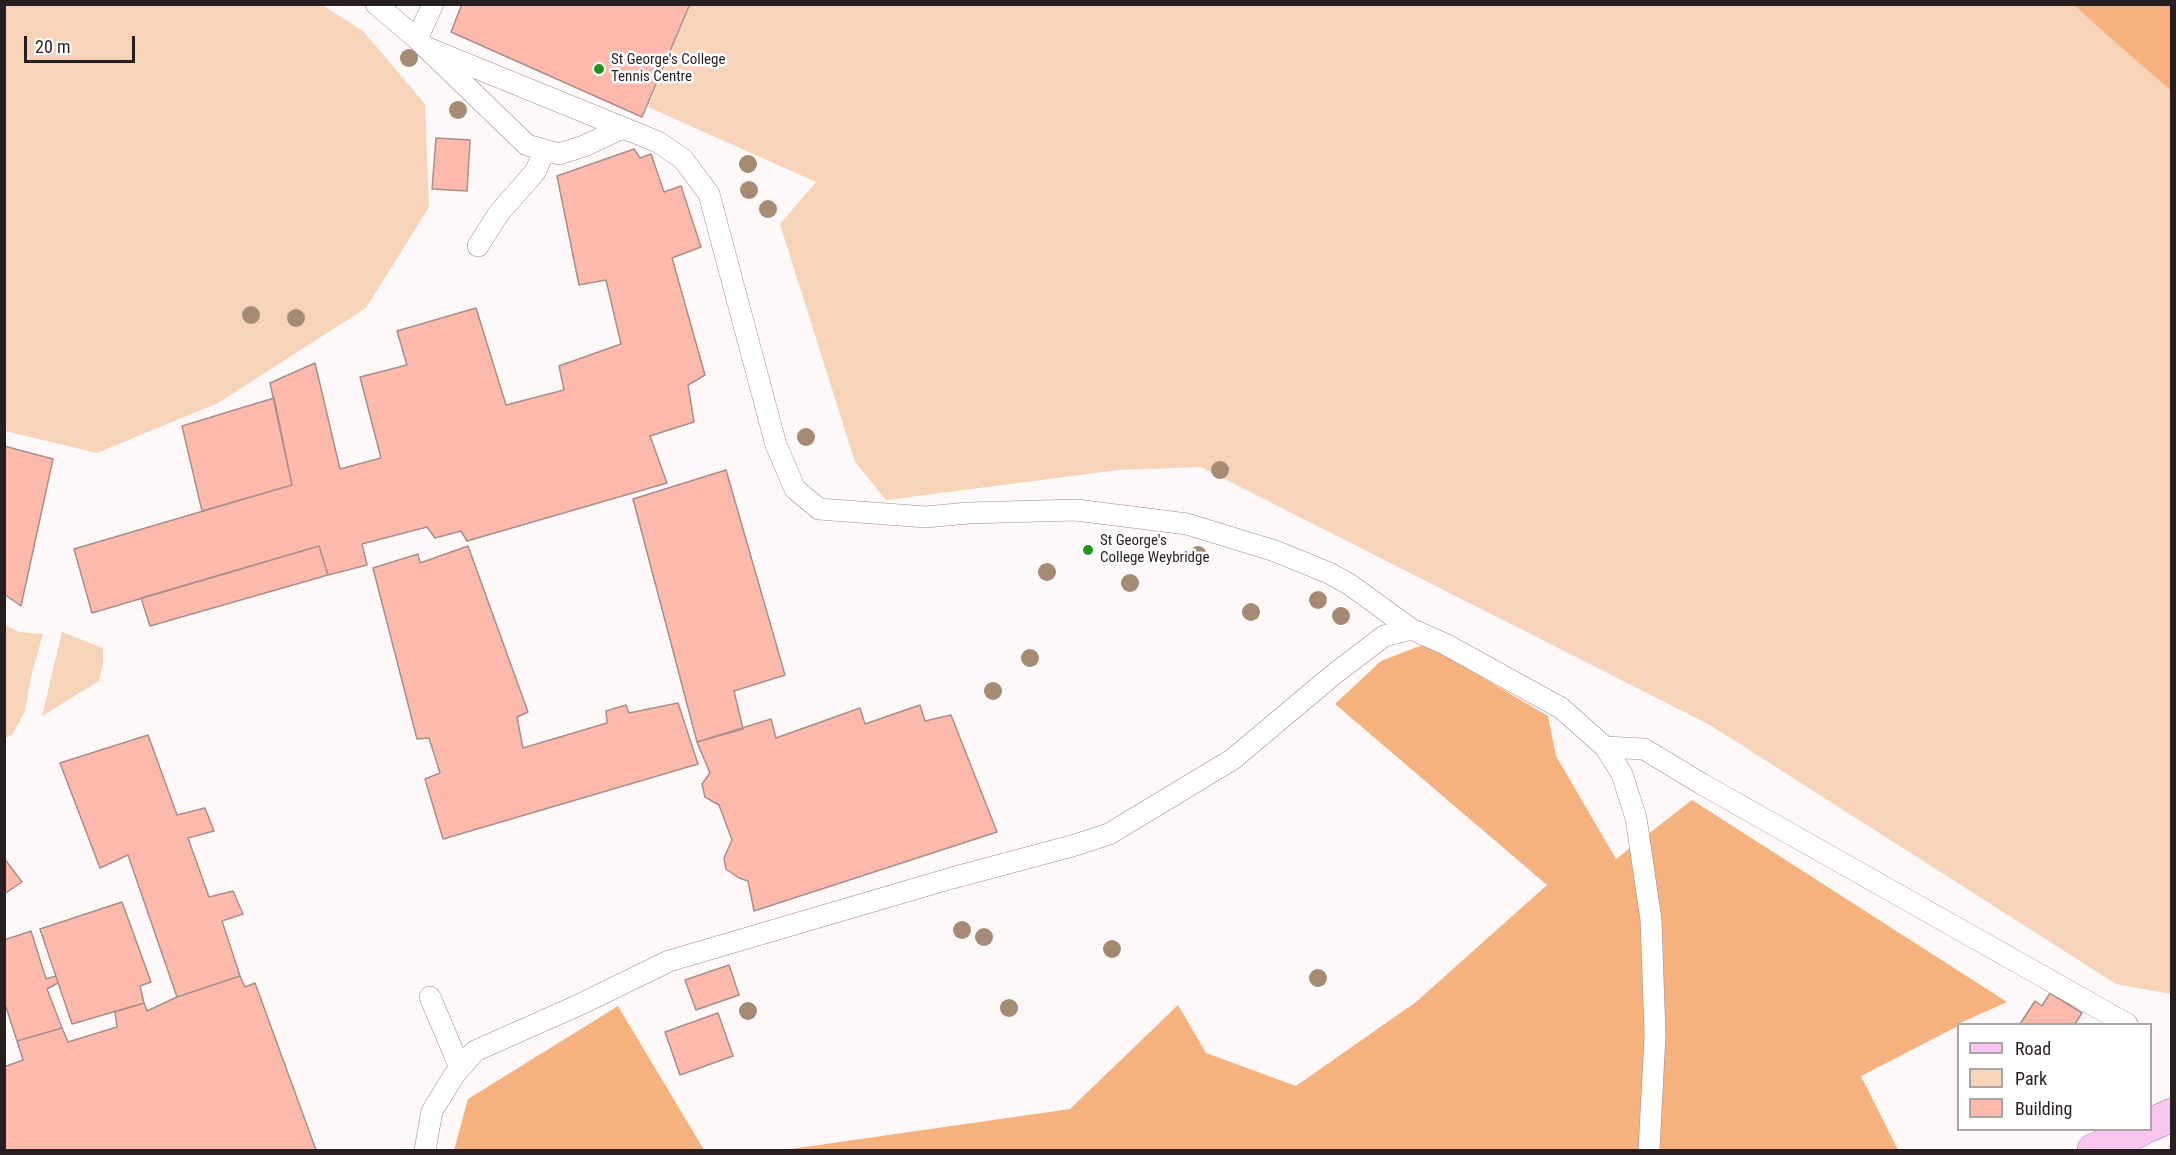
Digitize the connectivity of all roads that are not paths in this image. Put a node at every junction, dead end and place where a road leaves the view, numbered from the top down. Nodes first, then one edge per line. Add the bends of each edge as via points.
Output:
1 (376, 4) edge
2 (433, 4) edge
3 (421, 43) junction
4 (623, 128) junction
5 (545, 150) junction
6 (478, 246) dead end
7 (1411, 629) junction
8 (1605, 747) junction
9 (430, 997) dead end
10 (2125, 1023) edge
11 (460, 1068) junction
12 (2172, 1115) edge
13 (2152, 1125) edge
14 (2138, 1131) edge
15 (425, 1150) edge
16 (1649, 1150) edge
17 (2094, 1150) edge

1 - 3 lane
2 - 3 lane
3 - 4 lane
3 - 5 lane via 526,145
4 - 5 lane via 559,154
4 - 7 lane via 658,142 683,159 709,194 776,445 795,489 819,509 926,517 1076,510 1187,524 1275,550 1329,573
5 - 6 lane via 535,172 499,213
7 - 8 lane via 1561,708
7 - 11 lane via 1384,636 1233,759 1109,834 669,961 476,1051
8 - 10 lane via 1644,749
8 - 16 lane via 1622,774 1636,818 1651,920 1655,1035
9 - 11 lane
11 - 15 lane via 432,1111
12 - 13 main road
14 - 17 main road

